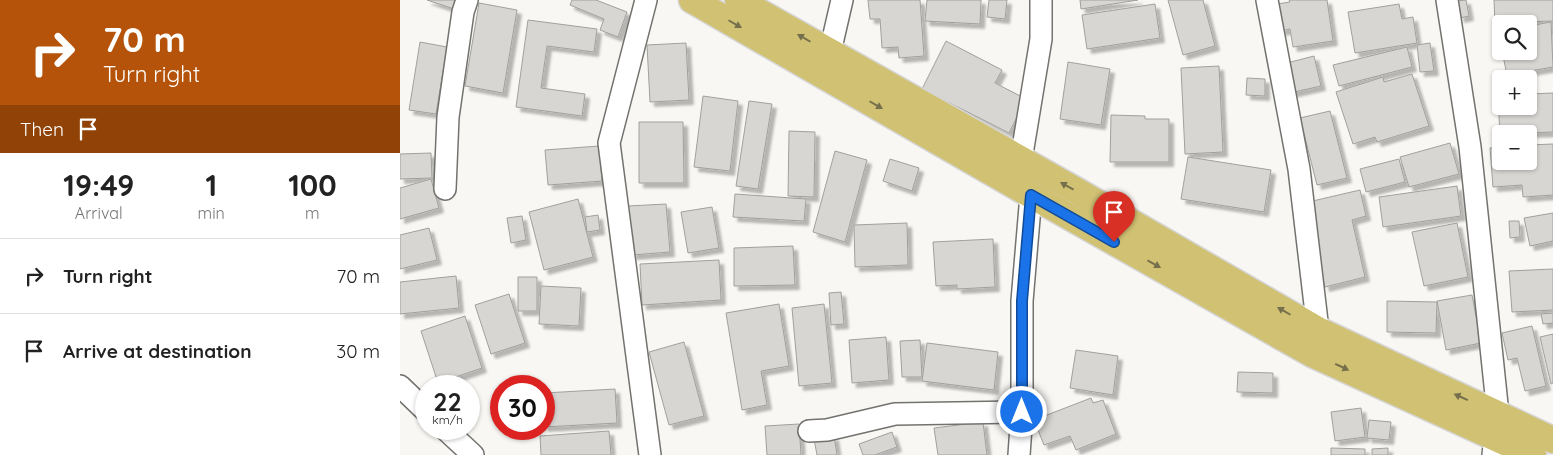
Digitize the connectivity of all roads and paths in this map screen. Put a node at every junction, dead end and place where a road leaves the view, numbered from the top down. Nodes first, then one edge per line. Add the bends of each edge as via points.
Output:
1 (467, 0) edge
2 (646, 0) edge
3 (692, 0) edge
4 (738, 0) edge
5 (842, 0) edge
6 (1041, 0) edge
7 (1267, 0) edge
8 (1447, 0) edge
9 (830, 52) junction
10 (1021, 160) junction
11 (445, 189) dead end
12 (1031, 195) junction
13 (1315, 342) junction
14 (400, 386) edge
15 (415, 400) edge
16 (1022, 412) junction
17 (809, 431) dead end
18 (1495, 435) edge
19 (457, 440) edge
20 (1553, 440) edge
21 (473, 455) edge
22 (650, 455) edge
23 (1019, 455) edge
24 (1533, 455) edge

1 - 11 street via 448,117
2 - 22 street via 609,143
3 -> 12 main road
9 -> 4 main road
5 - 9 street
6 - 10 street via 1041,39
7 - 13 street via 1299,169
8 - 18 street via 1470,148
9 - 10 main road
13 -> 10 main road
12 -> 13 main road
12 - 16 street via 1022,301
13 - 18 main road
14 - 15 street
16 - 17 street via 895,414 827,430
16 - 23 street
18 - 20 main road
18 - 24 main road
19 - 21 street

